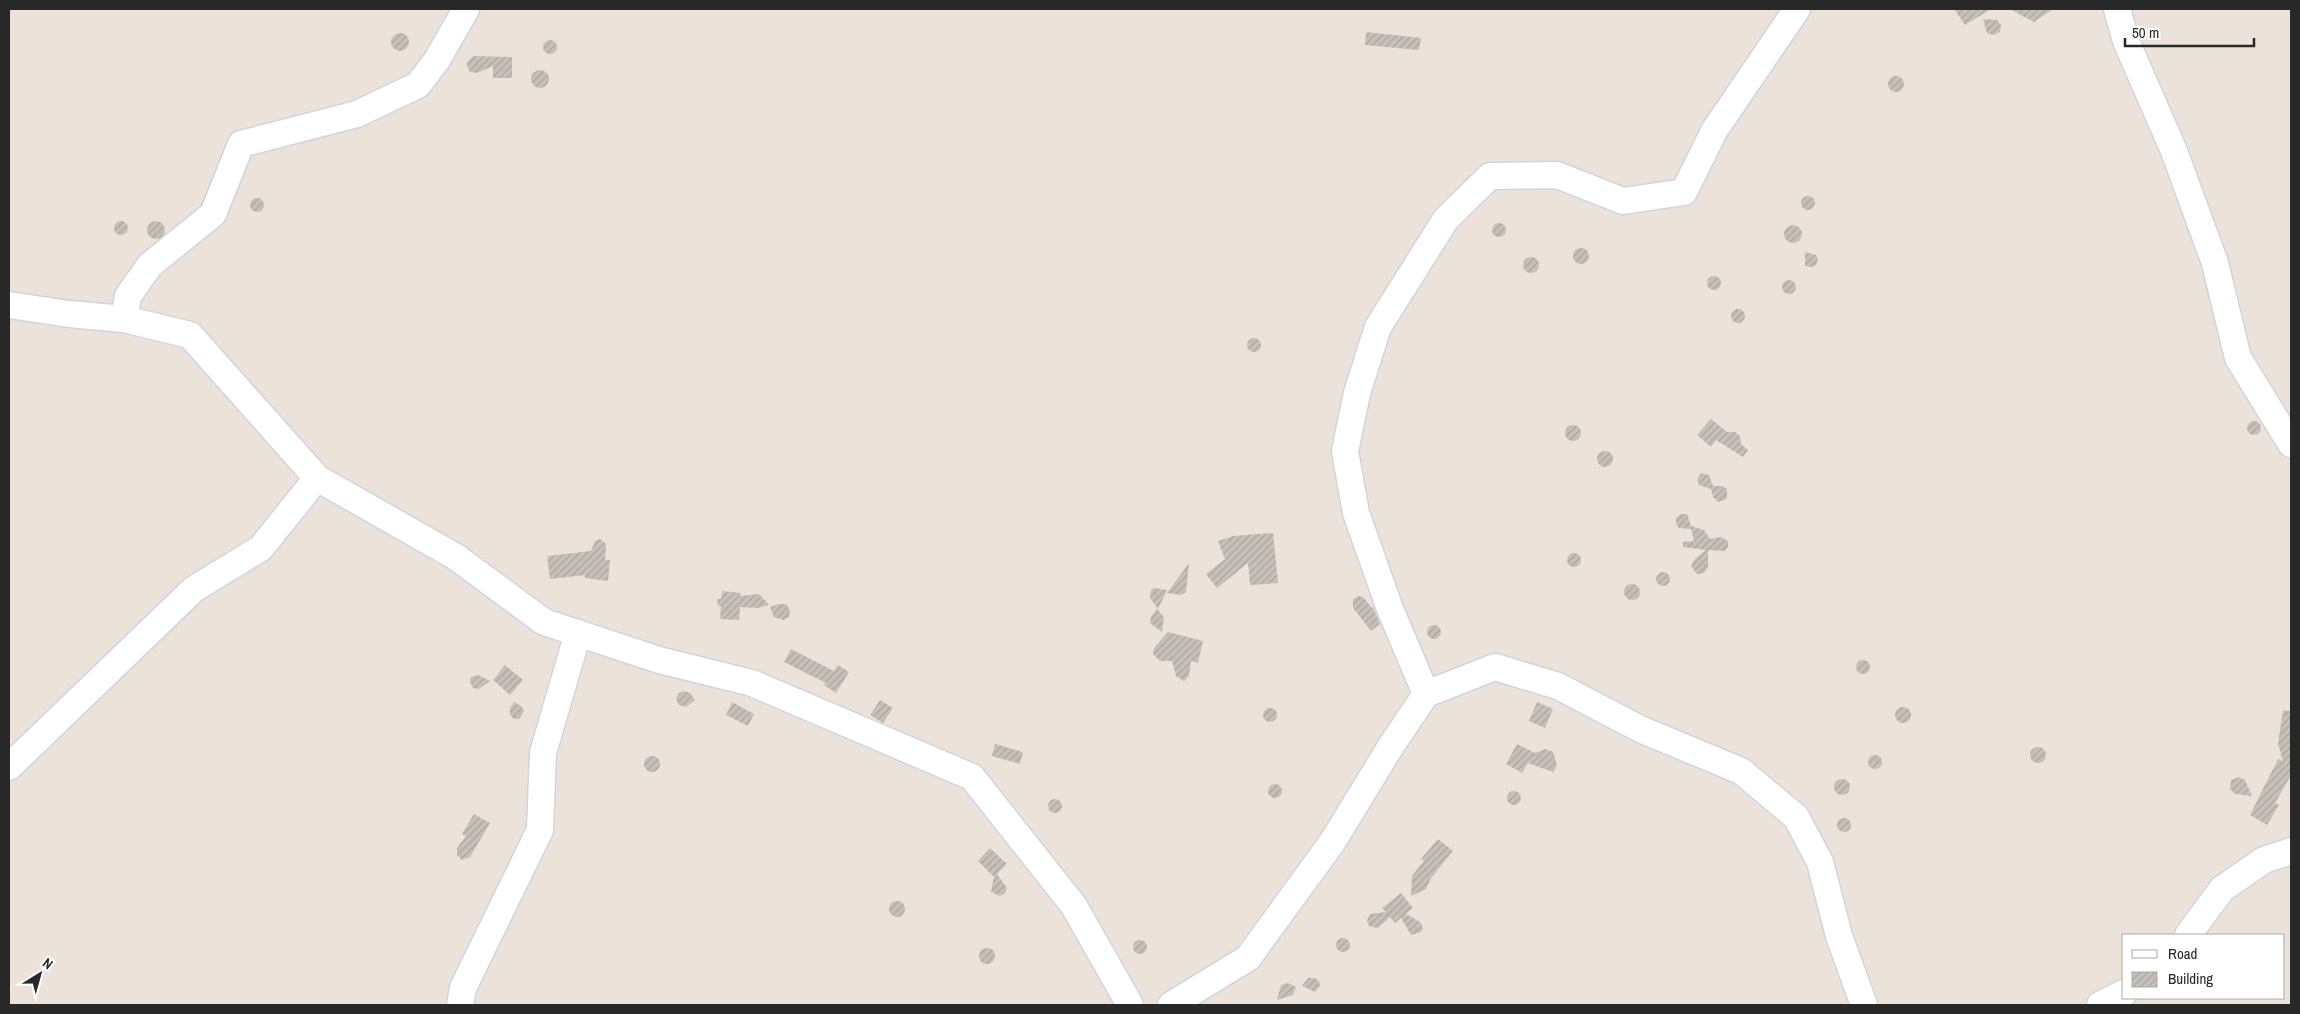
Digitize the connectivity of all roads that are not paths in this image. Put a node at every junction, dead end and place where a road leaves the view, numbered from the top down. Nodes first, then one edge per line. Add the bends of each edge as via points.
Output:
1 (466, 9) edge
2 (1797, 9) edge
3 (2117, 9) edge
4 (9, 305) edge
5 (124, 319) junction
6 (2291, 444) edge
7 (317, 478) junction
8 (578, 633) junction
9 (1426, 694) junction
10 (9, 767) edge
11 (2291, 851) edge
12 (2189, 934) edge
13 (2122, 994) edge
14 (460, 1005) edge
15 (1130, 1005) edge
16 (1172, 1005) edge
17 (1864, 1005) edge
18 (2100, 1005) edge

1 - 5 street via 437,60 418,85 357,114 241,144 213,214 150,266 128,296
2 - 9 street via 1714,131 1684,192 1623,201 1557,175 1490,176 1446,219 1378,327 1357,392 1345,451 1356,513 1390,609
3 - 6 street via 2126,41 2174,151 2215,263 2238,358
4 - 5 street
5 - 7 street via 190,335
7 - 8 street via 456,558 544,622
7 - 10 street via 261,548 194,589
8 - 14 street via 543,753 540,830 463,988
8 - 15 street via 659,660 752,683 972,777 1074,906
9 - 16 street via 1333,841 1248,958
9 - 17 street via 1495,666 1558,686 1640,729 1741,770 1796,818 1820,862 1839,936
11 - 12 street via 2264,860 2222,889
13 - 18 street

